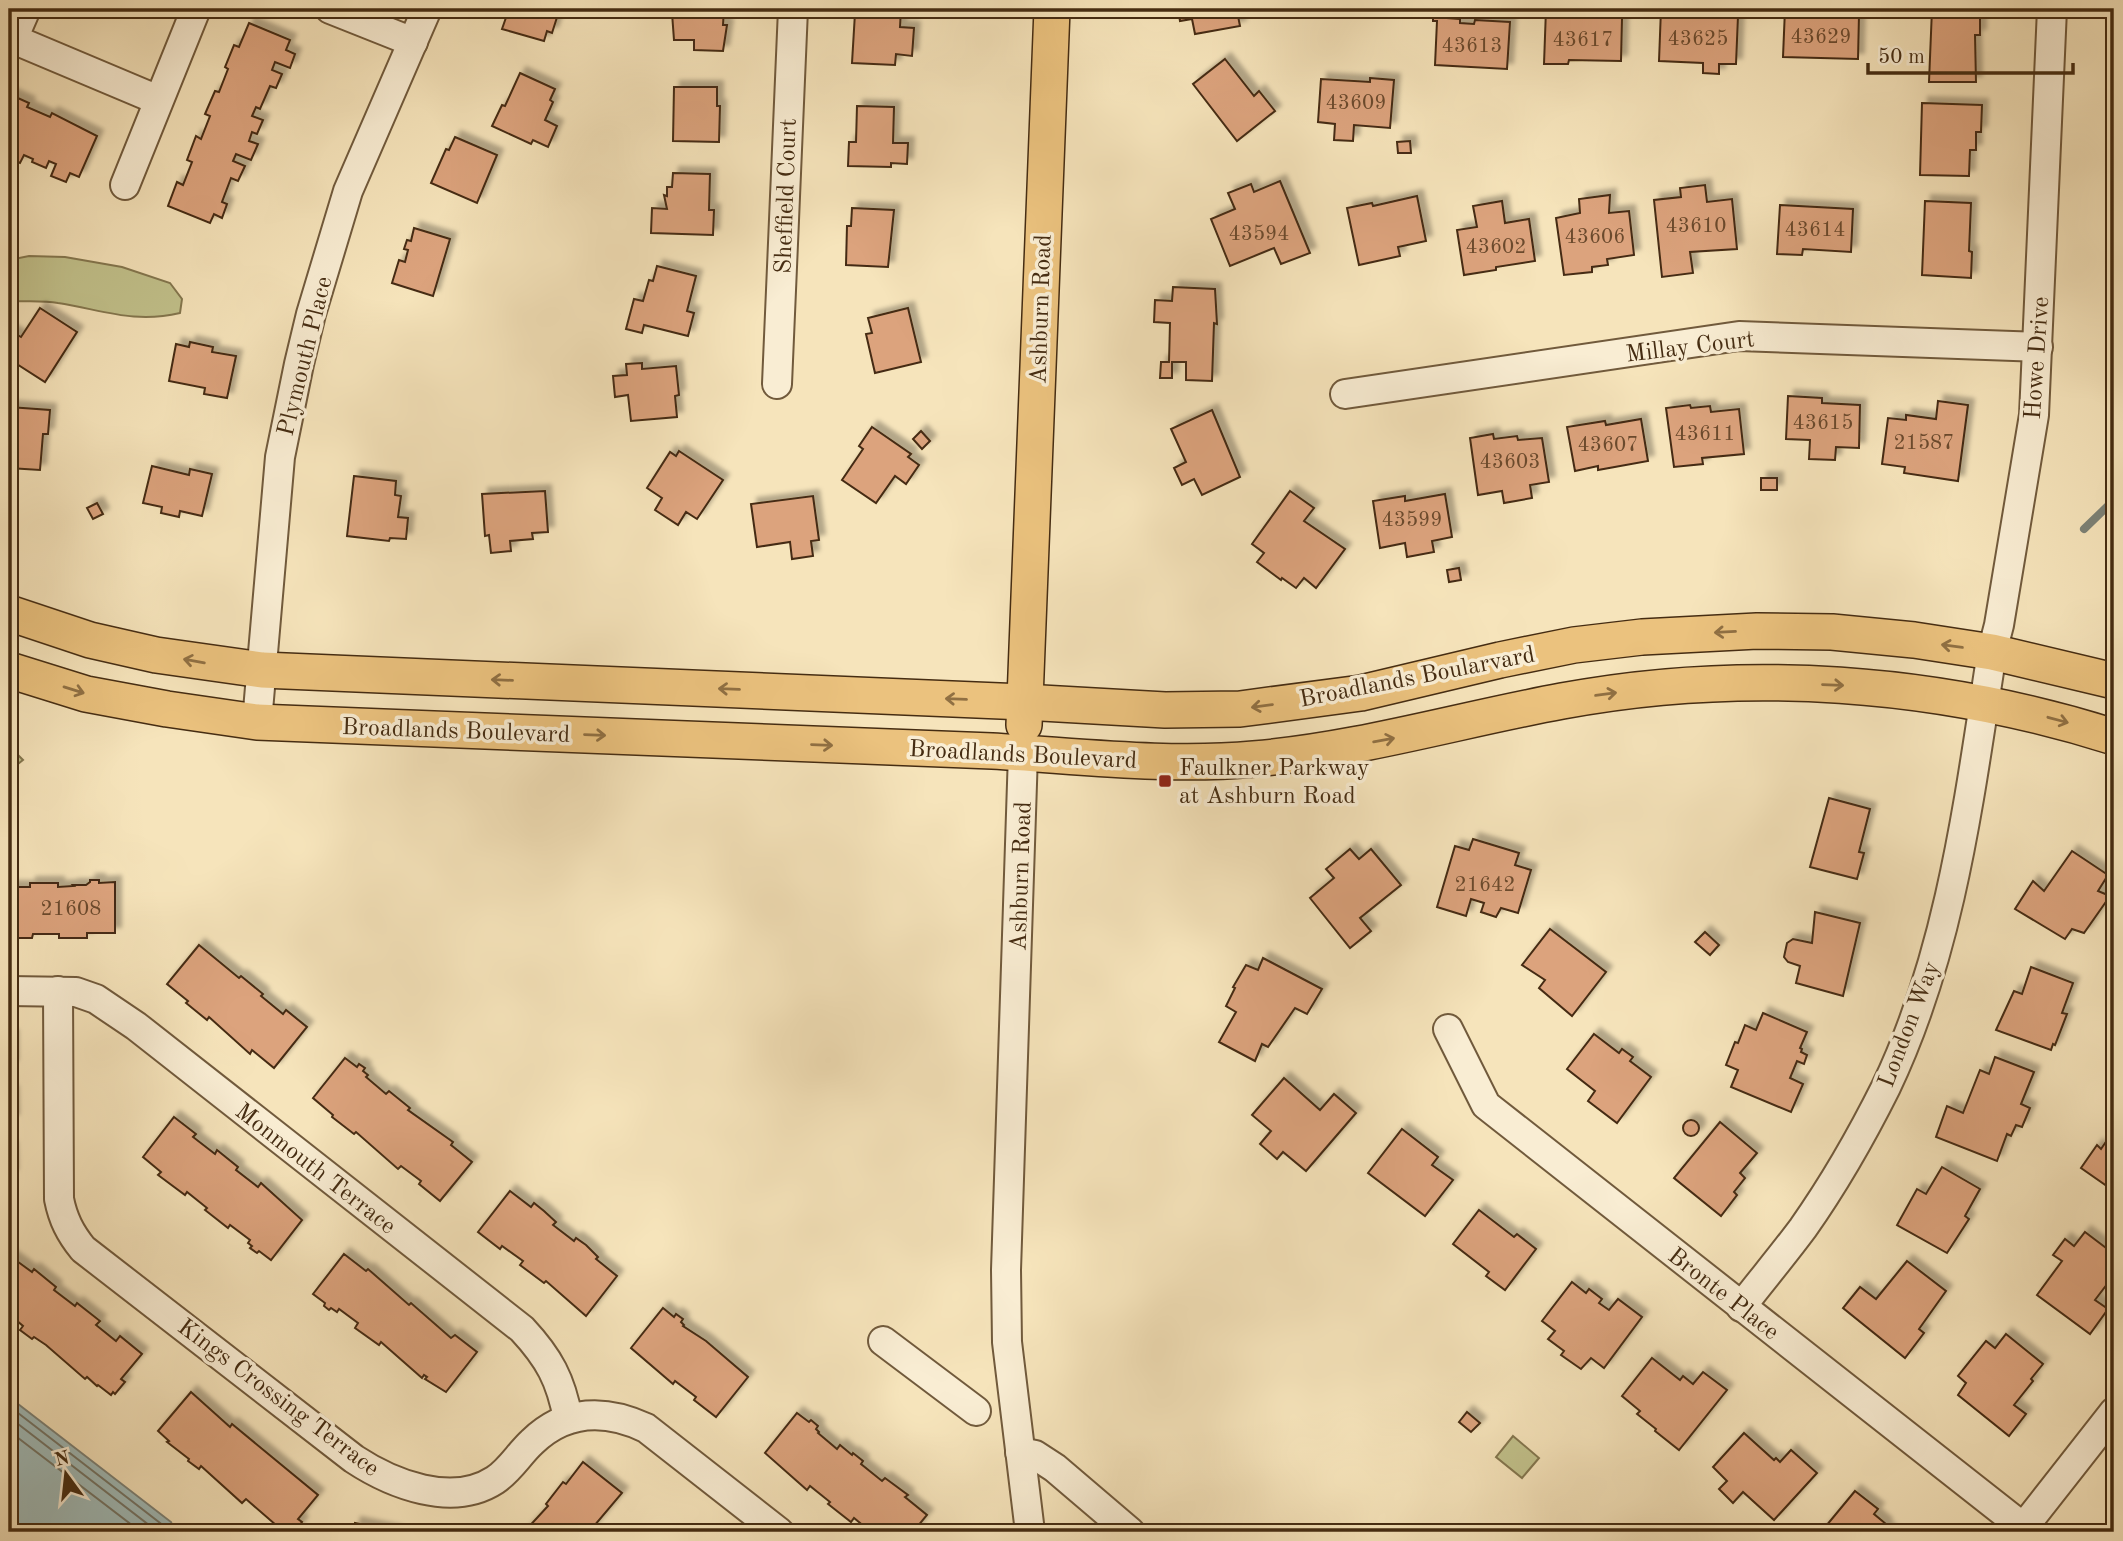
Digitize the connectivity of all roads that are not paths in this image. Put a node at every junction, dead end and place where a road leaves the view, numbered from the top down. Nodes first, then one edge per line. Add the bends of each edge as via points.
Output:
1 (26, 9) edge
2 (196, 9) edge
3 (330, 9) edge
4 (427, 9) edge
5 (793, 9) edge
6 (1052, 9) edge
7 (2052, 9) edge
8 (413, 42) junction
9 (158, 100) junction
10 (125, 186) dead end
11 (2038, 347) junction
12 (778, 384) dead end
13 (1345, 394) dead end
14 (9, 613) edge
15 (1992, 652) junction
16 (9, 670) edge
17 (262, 670) junction
18 (2114, 681) edge
19 (1024, 702) junction
20 (1984, 703) junction
21 (257, 722) junction
22 (2114, 737) edge
23 (1023, 753) junction
24 (9, 991) edge
25 (58, 991) junction
26 (1448, 1029) dead end
27 (1741, 1307) junction
28 (883, 1341) dead end
29 (976, 1411) dead end
30 (2114, 1412) edge
31 (568, 1419) junction
32 (1020, 1452) junction
33 (2026, 1530) edge
34 (779, 1532) edge
35 (1030, 1532) edge
36 (1130, 1532) edge

1 - 9 street via 13,39
2 - 9 street
3 - 8 street
4 - 8 street, Plymouth Place
5 - 12 street, Sheffield Court
6 - 19 main road, Ashburn Road
7 - 11 street, Howe Drive
8 - 17 street, Plymouth Place via 348,191 311,314 280,457
9 - 10 street
11 - 13 street, Millay Court via 1739,336
11 - 15 street, Howe Drive via 2034,415
17 -> 14 main road via 156,655
15 - 18 main road
15 -> 19 main road, Broadlands Boularvard via 1832,632 1757,631 1574,645 1361,693 1240,709
15 - 20 street, Howe Drive
16 -> 21 main road, Broadlands Boulevard via 86,694
19 -> 17 main road
17 - 21 street, Plymouth Place
19 - 23 main road, Ashburn Road
20 -> 22 main road, Broadlands Boulevard
23 -> 20 main road, Broadlands Boulevard via 1100,759 1252,760 1399,737 1562,701 1711,684 1846,685
20 - 27 street, London Way via 1955,874 1937,950 1911,1027 1850,1154 1803,1227
21 -> 23 main road, Broadlands Boulevard
23 - 32 street, Ashburn Road via 1006,1270 1007,1342
24 - 25 street, Monmouth Terrace
25 - 31 street, Monmouth Terrace via 96,999 135,1026 522,1329 554,1370
25 - 31 street, Kings Crossing Terrace via 59,1199 67,1226 83,1249 354,1459 393,1480 443,1493 479,1488 505,1473 541,1434
26 - 27 street, Bronte Place via 1486,1105
27 - 33 street, Bronte Place
28 - 29 street
30 - 33 street
31 - 34 street, Kings Crossing Terrace via 610,1415 646,1428
32 - 35 street, Ashburn Road
32 - 36 street via 1035,1455 1055,1468

